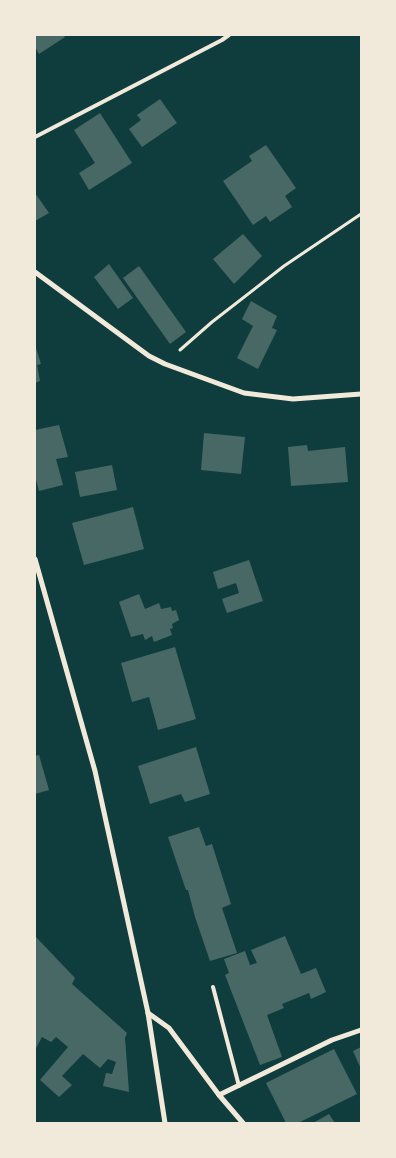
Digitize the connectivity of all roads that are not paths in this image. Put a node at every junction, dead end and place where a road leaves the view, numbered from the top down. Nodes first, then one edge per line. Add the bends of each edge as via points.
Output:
1 (229, 35) edge
2 (35, 137) edge
3 (35, 272) edge
4 (361, 394) edge
5 (35, 559) edge
6 (213, 987) dead end
7 (148, 1014) junction
8 (361, 1030) edge
9 (239, 1086) junction
10 (219, 1095) junction
11 (165, 1123) edge
12 (243, 1123) edge

1 - 2 lane
3 - 4 street via 149,356 165,364 244,393 294,399
5 - 7 street via 95,771
6 - 9 lane
7 - 10 street via 169,1028
7 - 11 street
8 - 9 street via 332,1040
9 - 10 street
10 - 12 street

